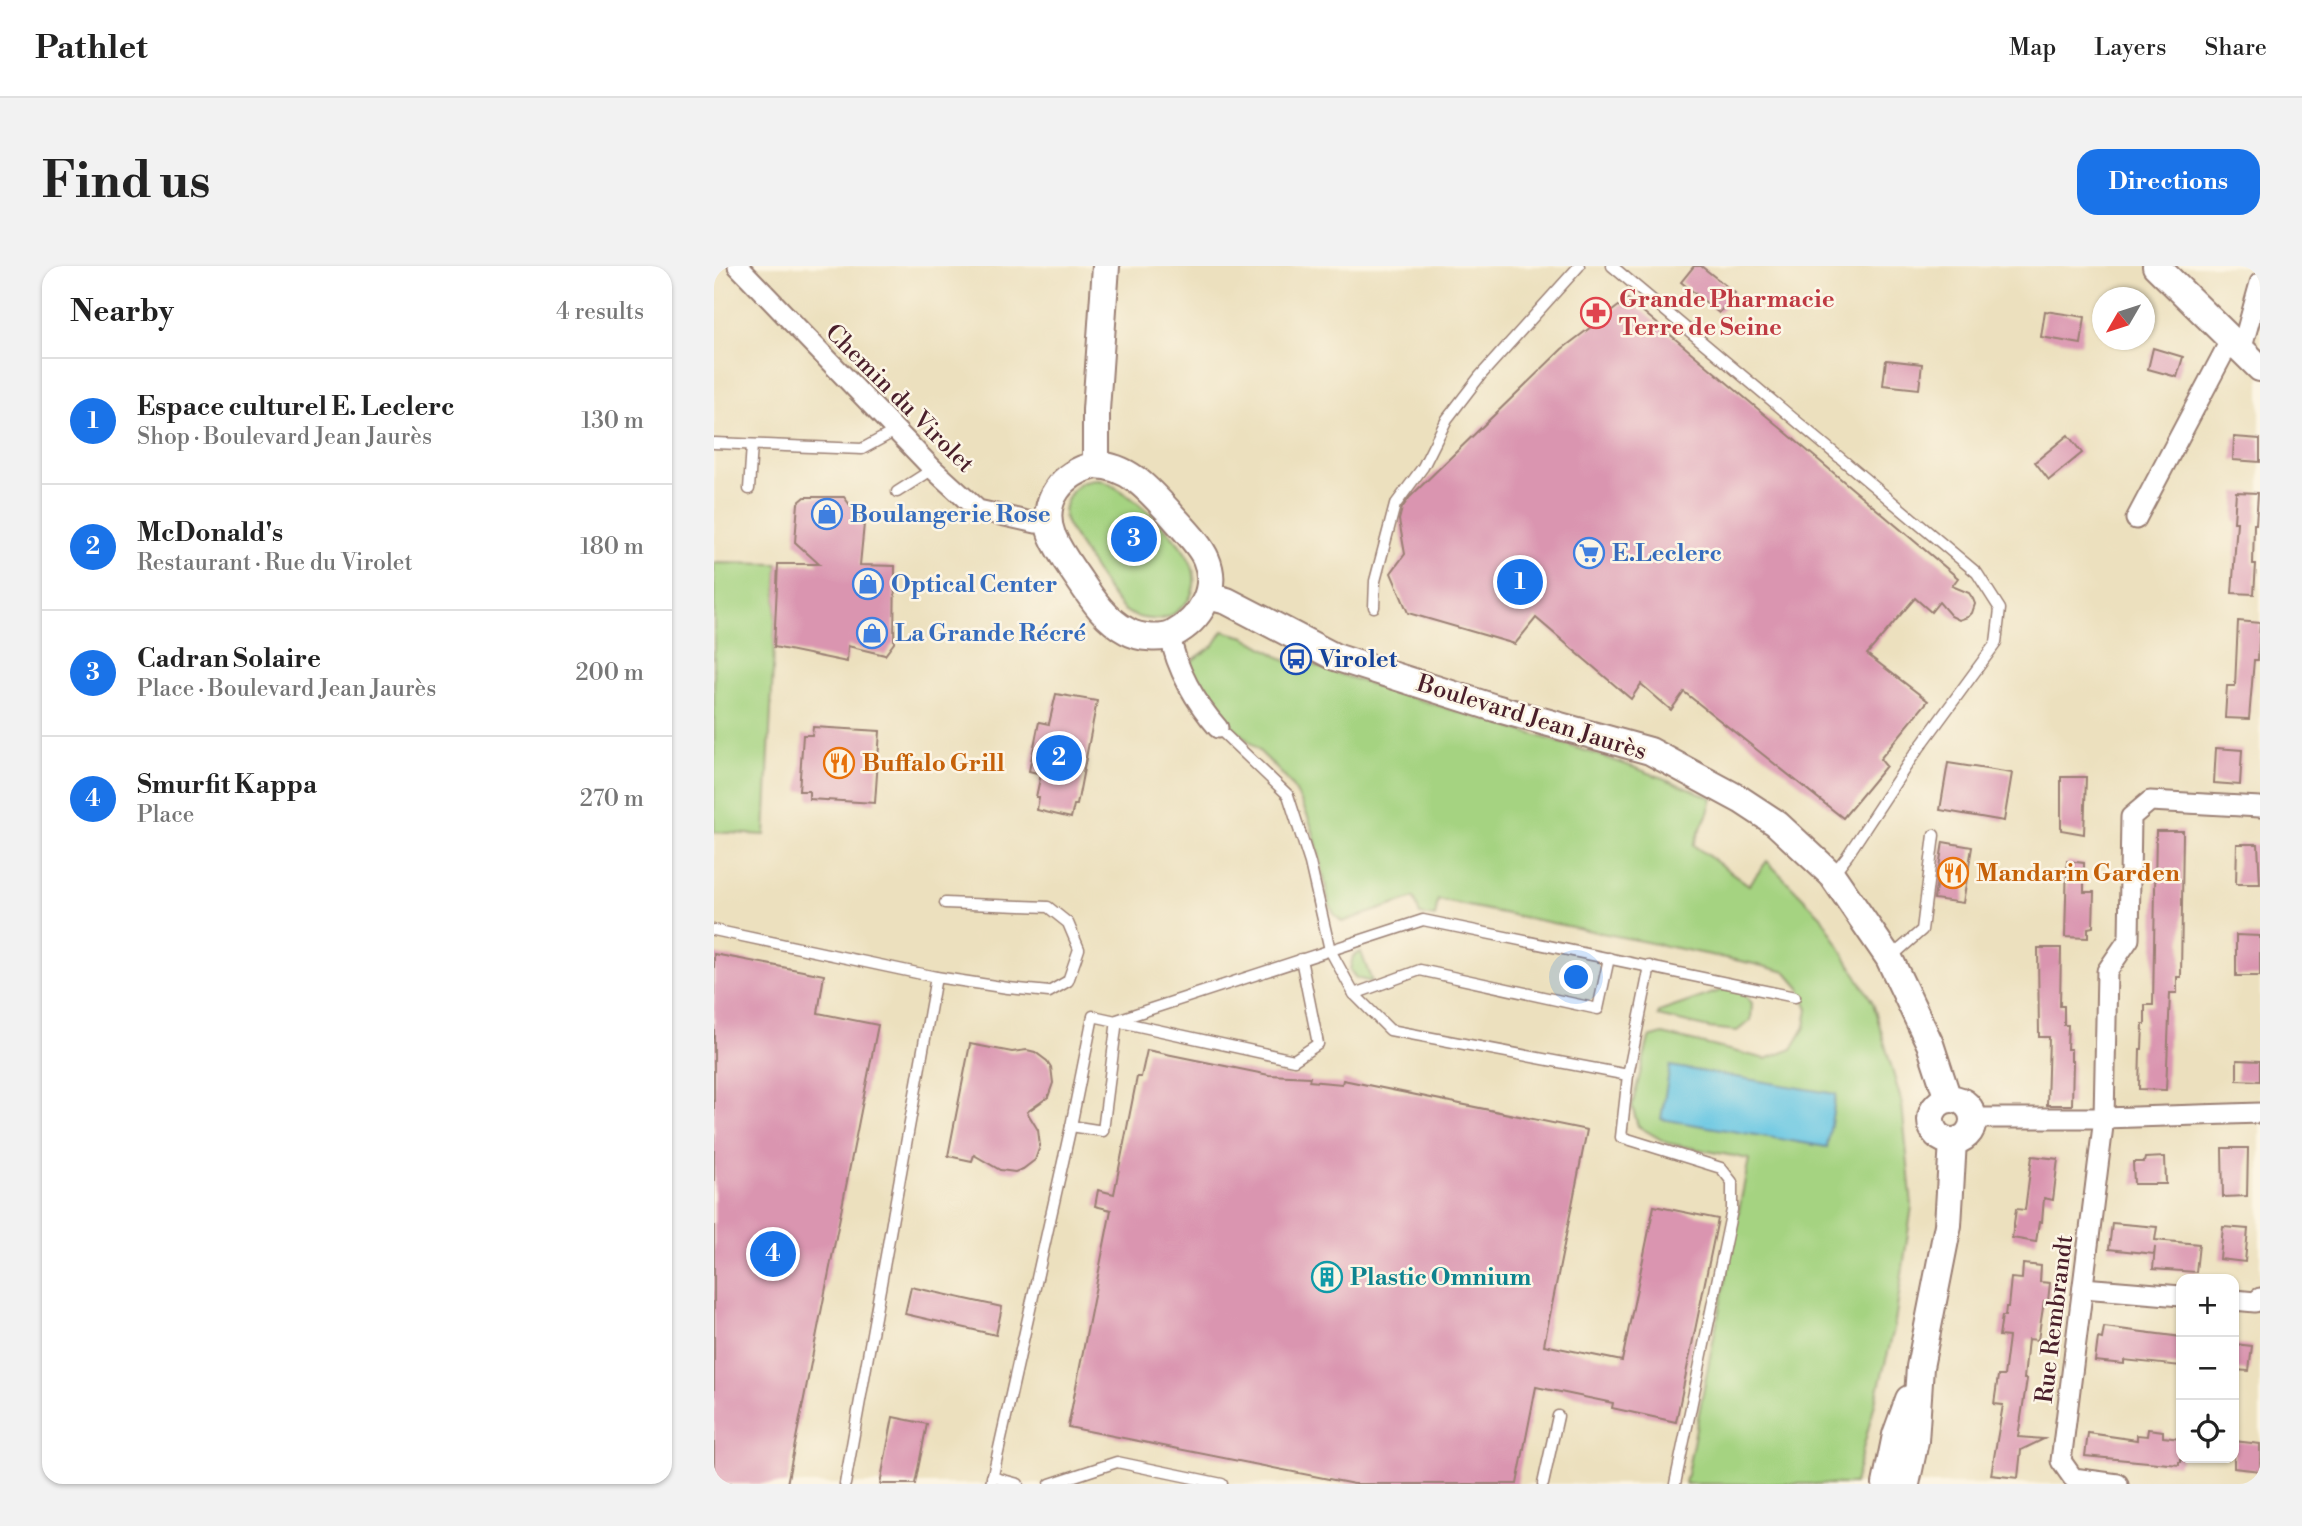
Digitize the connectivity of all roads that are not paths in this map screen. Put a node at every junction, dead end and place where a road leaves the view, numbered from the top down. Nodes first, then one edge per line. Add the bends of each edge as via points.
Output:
1 (738, 266) edge
2 (1106, 266) edge
3 (1579, 266) edge
4 (1612, 266) edge
5 (2156, 266) edge
6 (2260, 283) edge
7 (2244, 353) edge
8 (897, 430) junction
9 (714, 443) edge
10 (752, 445) junction
11 (1096, 465) junction
12 (933, 469) junction
13 (750, 489) dead end
14 (897, 492) dead end
15 (2136, 519) dead end
16 (1050, 522) junction
17 (1208, 596) junction
18 (1374, 607) dead end
19 (1170, 635) junction
20 (1218, 728) joint
21 (2260, 807) edge
22 (1934, 835) dead end
23 (1832, 875) junction
24 (945, 903) dead end
25 (714, 930) edge
26 (1330, 950) junction
27 (1609, 957) junction
28 (1889, 958) junction
29 (1301, 960) junction
30 (1650, 966) junction
31 (936, 977) junction
32 (1354, 994) junction
33 (1795, 997) dead end
34 (1117, 1020) junction
35 (1628, 1075) junction
36 (1948, 1099) junction
37 (2260, 1113) edge
38 (1973, 1118) junction
39 (2104, 1118) junction
40 (1071, 1126) junction
41 (1953, 1141) junction
42 (2082, 1288) junction
43 (2176, 1296) edge
44 (2260, 1298) edge
45 (2239, 1300) edge
46 (1920, 1367) junction
47 (1558, 1416) dead end
48 (1913, 1477) edge
49 (992, 1481) edge
50 (845, 1484) edge
51 (1018, 1484) edge
52 (1051, 1484) edge
53 (1222, 1484) edge
54 (1543, 1484) edge
55 (1675, 1484) edge
56 (1886, 1484) edge
57 (2118, 1484) edge

1 - 8 street, Chemin du Virolet
2 - 11 main road
3 - 18 lane via 1447,419 1423,467 1395,506 1375,581
4 - 23 lane via 1977,573 2000,609 1996,643
5 - 7 main road
6 - 7 street
7 - 15 street
8 - 10 lane via 862,449
8 - 12 street, Chemin du Virolet
9 - 10 lane
10 - 13 lane
11 - 16 main road via 1066,478 1054,494
11 - 17 main road via 1133,477 1177,520 1206,557
12 - 14 lane
12 - 16 street, Chemin du Virolet via 978,510
16 - 19 main road via 1063,556 1111,621 1142,636
17 - 19 main road via 1191,622
17 - 23 main road, Boulevard Jean Jaurès via 1227,601 1335,657 1650,751 1776,823
19 - 20 street via 1202,710
20 - 26 lane via 1288,795
21 - 39 street, Rue Rembrandt via 2150,801 2131,817 2129,939 2108,971
22 - 28 lane via 1922,930
23 - 28 main road, Boulevard Jean Jaurès
24 - 31 lane via 1048,907 1068,923 1079,949 1068,981 1049,992
25 - 31 lane
26 - 27 lane via 1423,920
26 - 29 lane
26 - 32 lane
27 - 30 lane
27 - 32 lane via 1598,1009 1420,970
28 - 36 main road, Boulevard Jean Jaurès via 1930,1044
29 - 34 lane
29 - 34 lane via 1318,1044 1294,1060
30 - 33 lane
30 - 35 lane
31 - 50 lane
32 - 35 lane via 1390,1030
34 - 40 lane via 1093,1016
34 - 40 lane via 1102,1131
35 - 55 lane via 1621,1137 1721,1168 1732,1182 1732,1210
36 - 38 main road via 1968,1105
36 - 41 main road via 1932,1112 1932,1126 1940,1137
37 - 39 street
38 - 39 street
38 - 41 main road via 1965,1136
39 - 42 street, Rue Rembrandt
40 - 49 lane
41 - 46 main road via 1948,1225
42 - 43 street
42 - 57 street, Rue Rembrandt via 2061,1461 2073,1478
44 - 45 street
46 - 48 main road
46 - 56 main road via 1896,1435
47 - 54 lane
49 - 51 lane
52 - 53 lane via 1116,1462

